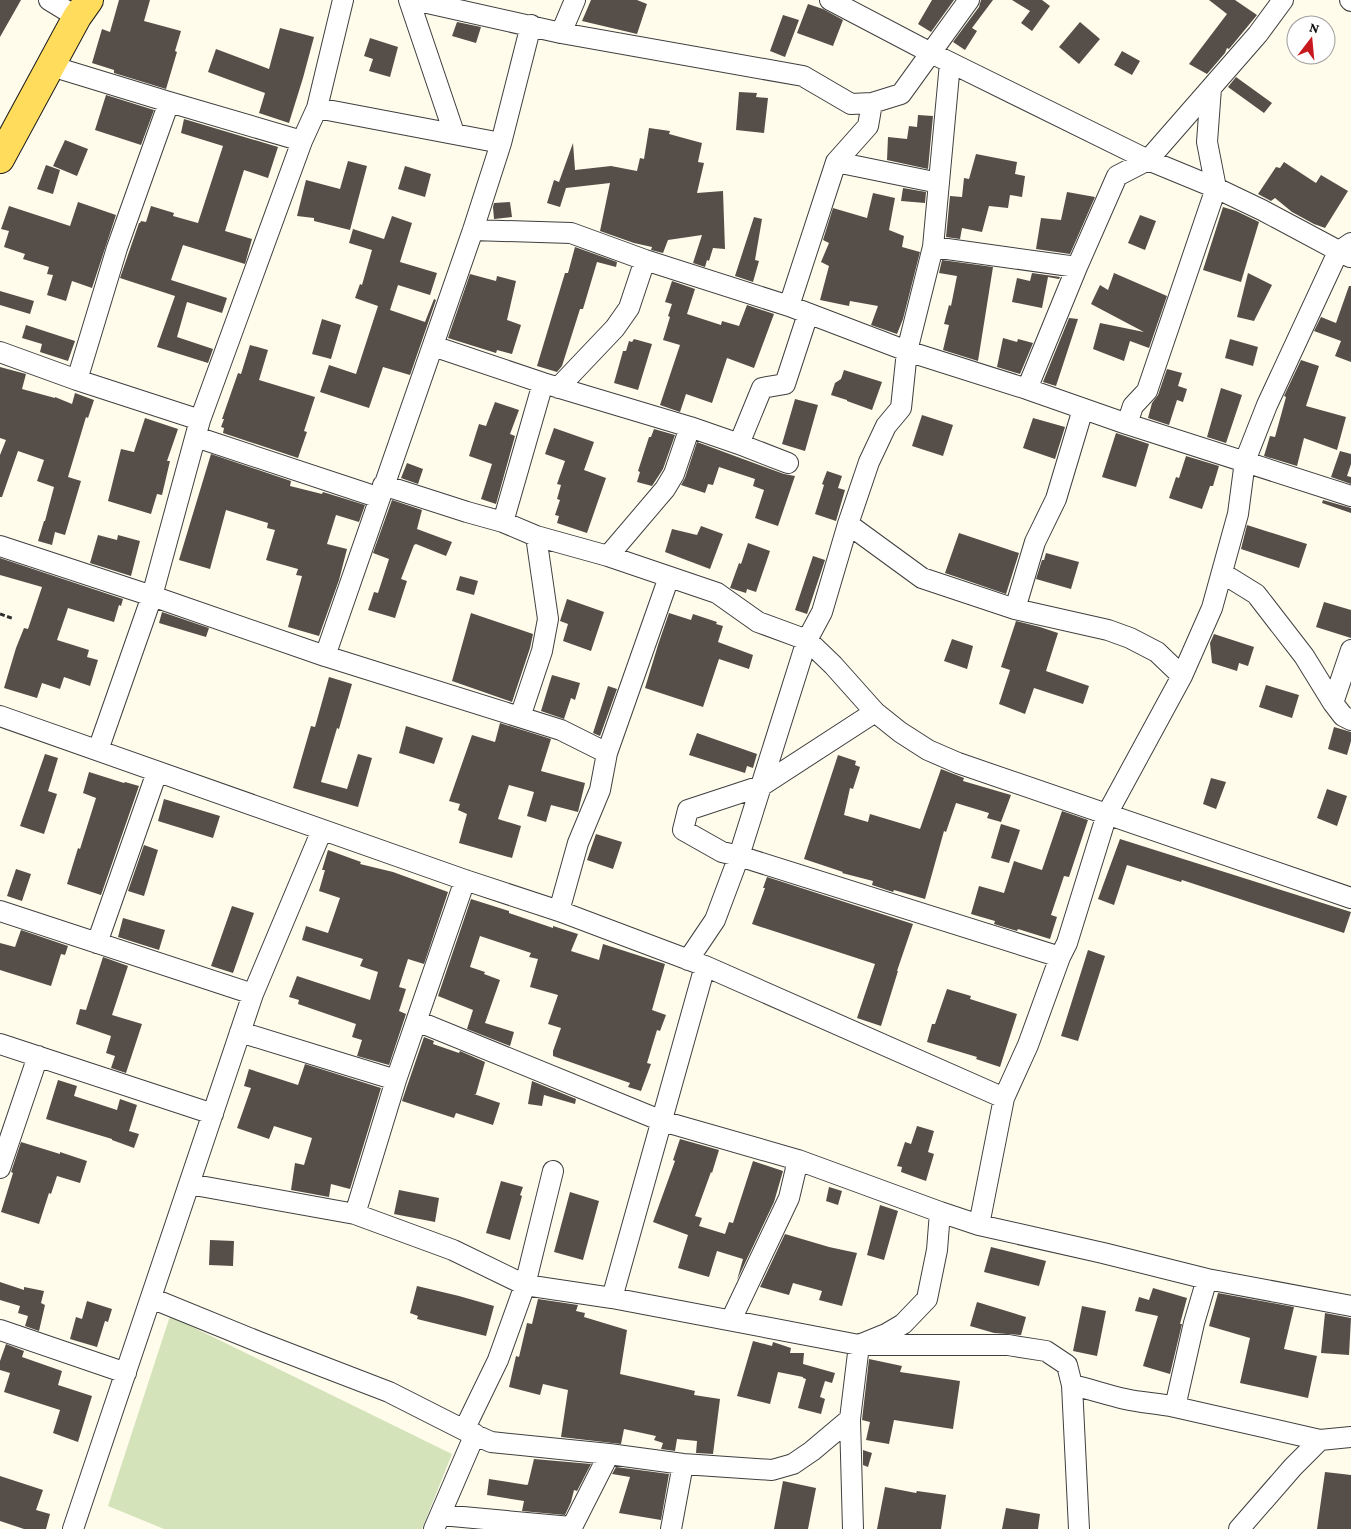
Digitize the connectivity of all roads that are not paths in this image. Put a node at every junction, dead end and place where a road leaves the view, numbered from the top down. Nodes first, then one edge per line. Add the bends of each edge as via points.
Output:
1 (49, 0) edge
2 (343, 0) edge
3 (409, 0) edge
4 (414, 0) edge
5 (575, 0) edge
6 (830, 0) edge
7 (968, 0) edge
8 (1283, 0) edge
9 (445, 3) edge
10 (83, 9) edge
11 (531, 25) junction
12 (560, 33) junction
13 (931, 53) junction
14 (950, 62) junction
15 (50, 66) junction
16 (1211, 88) junction
17 (169, 102) junction
18 (872, 103) junction
19 (317, 108) junction
20 (454, 133) junction
21 (302, 141) junction
22 (501, 142) junction
23 (0, 159) edge
24 (1148, 160) junction
25 (836, 162) junction
26 (939, 184) junction
27 (1216, 188) junction
28 (473, 230) junction
29 (933, 247) junction
30 (1347, 251) edge
31 (646, 260) junction
32 (1077, 267) junction
33 (789, 306) junction
34 (808, 314) junction
35 (433, 346) junction
36 (907, 351) junction
37 (0, 352) edge
38 (77, 380) junction
39 (551, 385) junction
40 (1027, 389) junction
41 (1083, 408) junction
42 (1127, 424) junction
43 (690, 427) junction
44 (198, 428) junction
45 (739, 444) junction
46 (1245, 462) junction
47 (788, 463) dead end
48 (382, 491) junction
49 (1351, 496) edge
50 (503, 522) junction
51 (848, 524) junction
52 (536, 536) junction
53 (0, 546) edge
54 (608, 556) junction
55 (1222, 573) junction
56 (669, 577) junction
57 (152, 596) junction
58 (1015, 609) junction
59 (807, 640) junction
60 (1351, 650) edge
61 (325, 656) junction
62 (1182, 676) junction
63 (1333, 703) junction
64 (875, 712) junction
65 (0, 716) edge
66 (520, 717) junction
67 (1351, 720) edge
68 (98, 750) junction
69 (607, 753) junction
70 (157, 772) junction
71 (761, 786) junction
72 (1107, 814) junction
73 (322, 830) junction
74 (739, 856) junction
75 (465, 880) junction
76 (1351, 898) edge
77 (0, 911) edge
78 (559, 911) junction
79 (97, 943) junction
80 (1060, 957) junction
81 (696, 963) junction
82 (253, 994) junction
83 (417, 1021) junction
84 (240, 1032) junction
85 (0, 1044) edge
86 (38, 1056) junction
87 (396, 1080) junction
88 (1004, 1098) junction
89 (214, 1114) junction
90 (662, 1121) junction
91 (798, 1160) junction
92 (0, 1168) edge
93 (553, 1171) dead end
94 (190, 1184) junction
95 (940, 1212) junction
96 (355, 1214) junction
97 (979, 1225) junction
98 (1207, 1279) junction
99 (525, 1285) junction
100 (151, 1298) junction
101 (612, 1298) junction
102 (1351, 1306) edge
103 (731, 1320) junction
104 (0, 1330) edge
105 (859, 1345) junction
106 (126, 1373) junction
107 (1072, 1385) junction
108 (1175, 1407) junction
109 (850, 1419) junction
110 (470, 1432) junction
111 (1351, 1437) edge
112 (1320, 1440) junction
113 (609, 1454) junction
114 (683, 1464) junction
115 (437, 1522) edge
116 (571, 1528) edge
117 (73, 1529) edge
118 (671, 1529) edge
119 (853, 1529) edge
120 (1079, 1529) edge
121 (1239, 1529) edge

1 - 10 street
2 - 19 street
3 - 20 street
4 - 9 street
5 - 12 street
6 - 13 street
7 - 13 street
8 - 16 street
9 - 11 street
10 - 15 main road
11 - 12 street
11 - 22 street
12 - 18 street via 802,76 851,104
13 - 14 street
13 - 18 street via 901,94
14 - 24 street
14 - 26 street
15 - 17 street
15 - 23 main road
16 - 24 street
16 - 27 street via 1207,142
17 - 21 street
17 - 38 street via 117,248
18 - 25 street via 868,126
19 - 20 street
19 - 21 street
20 - 22 street
21 - 44 street
22 - 28 street
24 - 27 street
24 - 32 street via 1117,176
25 - 26 street
25 - 33 street
26 - 29 street
27 - 30 street
27 - 42 street via 1148,391 1133,406
28 - 31 street via 571,233
28 - 35 street
29 - 32 street
29 - 36 street
30 - 46 street via 1267,404
31 - 33 street
31 - 39 street via 629,308 615,328
32 - 40 street
33 - 34 street
34 - 36 street
34 - 45 street via 785,384 762,388
35 - 39 street
35 - 48 street
36 - 40 street
36 - 51 street via 901,408 886,426 869,462
37 - 38 street
38 - 44 street
39 - 43 street
39 - 50 street
40 - 41 street
41 - 42 street
41 - 58 street via 1056,499 1035,542
42 - 46 street
43 - 45 street
43 - 54 street via 674,474 665,489
44 - 48 street
44 - 57 street
45 - 47 street
46 - 49 street
46 - 55 street via 1238,514
48 - 50 street
48 - 61 street
50 - 52 street
51 - 58 street via 922,578
51 - 59 street via 822,612
52 - 54 street
52 - 66 street via 548,618 542,651
53 - 57 street
54 - 56 street
55 - 62 street via 1212,608
55 - 63 street via 1256,594 1304,656
56 - 59 street via 717,593 758,622
56 - 69 street
57 - 61 street
57 - 68 street
58 - 62 street via 1130,638 1156,652
59 - 64 street
59 - 71 street
60 - 63 street
61 - 66 street
62 - 72 street
63 - 67 street via 1343,716
64 - 71 street
64 - 72 street via 928,750
65 - 68 street
66 - 69 street via 561,730
68 - 70 street
69 - 78 street via 600,790 578,843
70 - 73 street
70 - 79 street
71 - 74 street
71 - 74 street via 688,810 683,830 722,852
72 - 76 street
72 - 80 street
73 - 75 street
73 - 82 street
74 - 80 street
74 - 81 street
75 - 78 street
75 - 83 street
77 - 79 street
78 - 81 street
79 - 82 street
80 - 88 street via 1028,1045
81 - 88 street
81 - 90 street
82 - 84 street
83 - 87 street
83 - 90 street
84 - 87 street
84 - 89 street
85 - 86 street
86 - 89 street
86 - 92 street
87 - 96 street
88 - 97 street
89 - 94 street
90 - 91 street
90 - 101 street
91 - 95 street
91 - 103 street via 789,1198
93 - 99 street
94 - 96 street
94 - 100 street
95 - 97 street
95 - 105 street via 937,1250 927,1299 902,1324
96 - 99 street via 453,1250
97 - 98 street
98 - 102 street
98 - 108 street
99 - 101 street
99 - 110 street
100 - 106 street
100 - 110 street via 390,1392
101 - 103 street
103 - 105 street
104 - 106 street
105 - 107 street via 1008,1346 1046,1351 1067,1365
105 - 109 street
106 - 117 street
107 - 108 street
107 - 120 street
108 - 112 street
109 - 114 street via 812,1451 792,1464 772,1470
109 - 119 street
110 - 113 street via 491,1442
110 - 115 street
111 - 112 street
112 - 121 street
113 - 114 street
113 - 116 street
114 - 118 street
115 - 116 street

